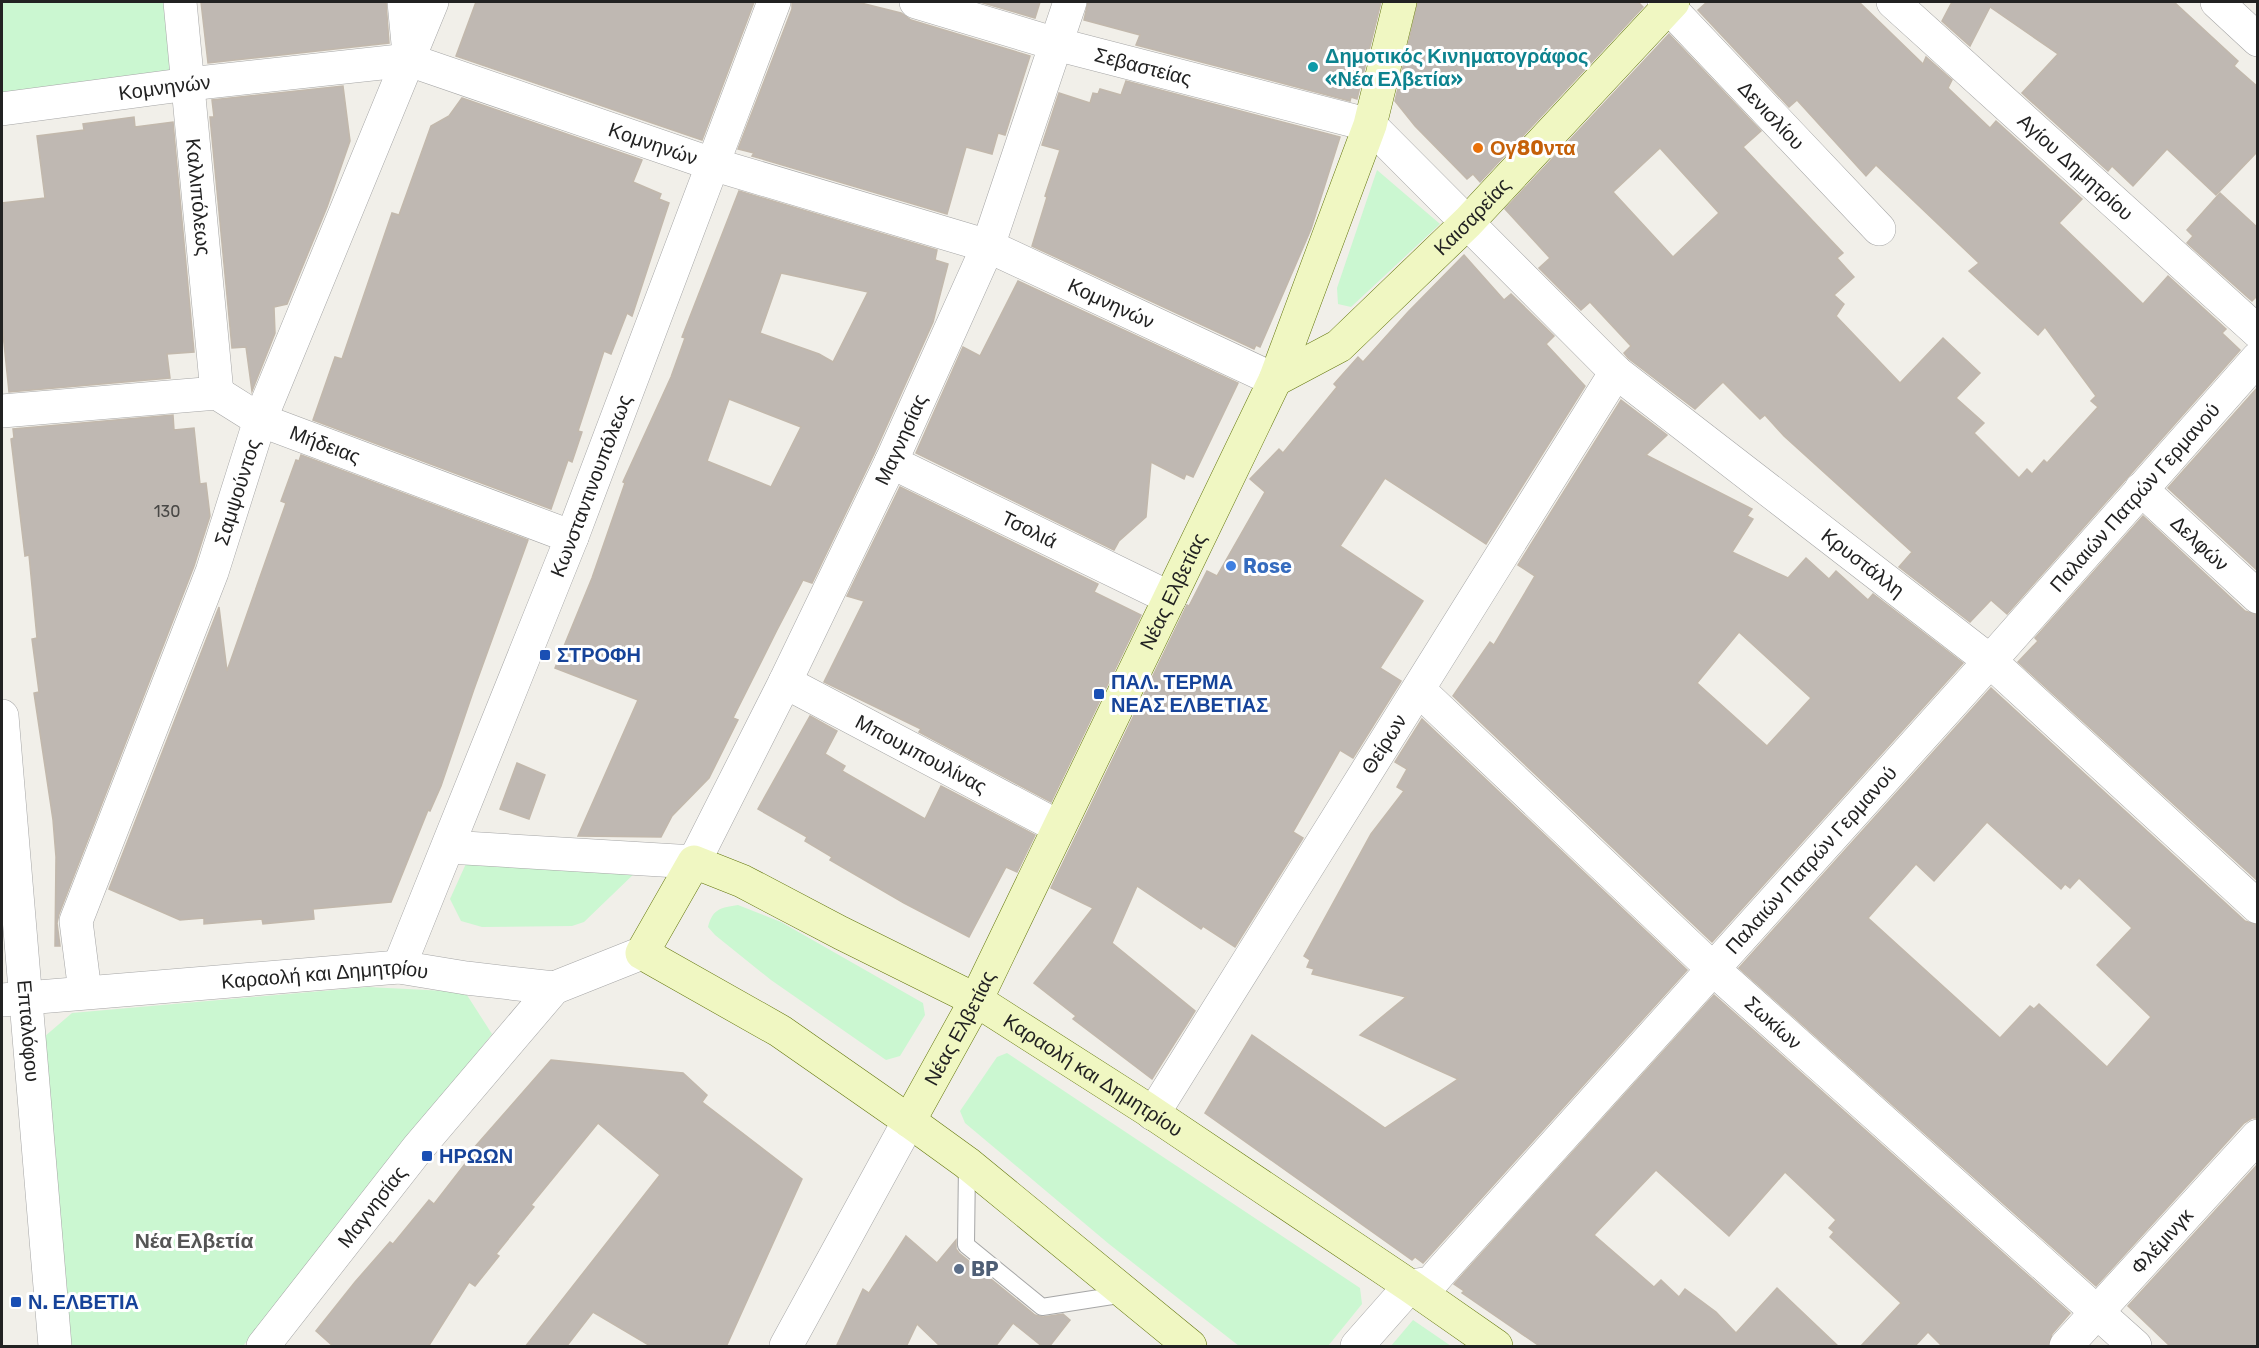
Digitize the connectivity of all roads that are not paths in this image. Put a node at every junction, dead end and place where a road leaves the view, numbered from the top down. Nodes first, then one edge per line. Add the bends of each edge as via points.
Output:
1 (180, 2) edge
2 (404, 2) edge
3 (432, 2) edge
4 (774, 2) edge
5 (916, 2) edge
6 (1070, 2) edge
7 (1400, 2) edge
8 (1893, 2) edge
9 (2217, 2) edge
10 (1669, 3) edge
11 (2258, 40) edge
12 (1056, 44) junction
13 (409, 60) junction
14 (189, 84) junction
15 (2, 109) edge
16 (1370, 124) junction
17 (712, 164) junction
18 (1468, 222) junction
19 (1878, 229) dead end
20 (988, 246) junction
21 (2258, 332) edge
22 (2258, 358) edge
23 (1616, 372) junction
24 (1275, 380) junction
25 (217, 393) junction
26 (2, 411) edge
27 (260, 420) junction
28 (891, 462) junction
29 (2140, 489) junction
30 (572, 537) junction
31 (2258, 597) edge
32 (1170, 598) junction
33 (1990, 661) junction
34 (785, 682) junction
35 (1419, 690) junction
36 (2, 716) edge
37 (1059, 827) junction
38 (448, 847) junction
39 (694, 862) junction
40 (2258, 907) edge
41 (11, 930) edge
42 (642, 953) junction
43 (399, 967) junction
44 (1713, 969) junction
45 (554, 988) junction
46 (85, 992) junction
47 (13, 998) edge
48 (976, 1000) junction
49 (1153, 1114) junction
50 (909, 1121) junction
51 (2258, 1136) edge
52 (967, 1163) junction
53 (1410, 1286) junction
54 (1125, 1294) junction
55 (2097, 1311) junction
56 (264, 1346) edge
57 (55, 1347) edge
58 (786, 1347) edge
59 (1190, 1347) edge
60 (1357, 1347) edge
61 (1497, 1347) edge
62 (2066, 1347) edge
63 (2135, 1347) edge

1 - 14 street, Καλλιπόλεως
2 - 13 street
3 - 13 street, Σαμψούντος
4 - 17 street, Κωνσταντινουπόλεως
5 - 12 street, Σεβαστείας
6 - 12 street, Μαγνησίας
7 - 16 street, Νέας Ελβετίας
8 - 21 street, Αγίου Δημητρίου
9 - 11 street
10 - 18 street, Καισαρείας
10 - 19 street, Δενισλίου
12 - 16 street, Σεβαστείας
12 - 20 street, Μαγνησίας
13 - 14 street, Κομνηνών
13 - 17 street, Κομνηνών
13 - 27 street, Σαμψούντος
14 - 15 street, Κομνηνών
14 - 25 street, Καλλιπόλεως
16 - 18 street, Κρυστάλλη
16 - 24 street, Νέας Ελβετίας
17 - 20 street, Κομνηνών
17 - 30 street, Κωνσταντινουπόλεως
18 - 23 street, Κρυστάλλη
18 - 24 street, Καισαρείας via 1339,346
20 - 24 street, Κομνηνών
20 - 28 street, Μαγνησίας
22 - 29 street, Παλαιών Πατρών Γερμανού
23 - 33 street, Κρυστάλλη
23 - 35 street, Θείρων
24 - 32 street, Νέας Ελβετίας
25 - 26 street
25 - 27 street, Μήδειας
27 - 30 street, Μήδειας
27 - 46 street, Σαμψούντος via 212,572 76,921
28 - 32 street, Τσολιά
28 - 34 street, Μαγνησίας
29 - 31 street, Δελφών
29 - 33 street, Παλαιών Πατρών Γερμανού
30 - 38 street, Κωνσταντινουπόλεως
32 - 37 street, Νέας Ελβετίας
33 - 40 street, Κρυστάλλη
33 - 44 street, Παλαιών Πατρών Γερμανού
34 - 37 street, Μπουμπουλίνας
34 - 39 street, Μαγνησίας
35 - 44 street, Σωκίων
35 - 49 street, Θείρων
36 - 41 street, Επταλόφου
37 - 48 street, Νέας Ελβετίας
38 - 39 street
38 - 43 street, Κωνσταντινουπόλεως
39 - 42 street
39 - 48 street, Καραολή και Δημητρίου via 742,881
41 - 47 street, Επταλόφου
42 - 45 street, Καραολή και Δημητρίου
42 - 50 street via 780,1030
43 - 45 street, Καραολή και Δημητρίου
43 - 46 street, Καραολή και Δημητρίου
44 - 53 street, Παλαιών Πατρών Γερμανού via 1431,1283
44 - 55 street, Σωκίων
45 - 56 street, Μαγνησίας via 418,1148
46 - 47 street, Καραολή και Δημητρίου
47 - 57 street, Επταλόφου
48 - 49 street, Καραολή και Δημητρίου
48 - 50 street, Νέας Ελβετίας
49 - 53 street, Καραολή και Δημητρίου
50 - 52 street
50 - 58 street, Νέας Ελβετίας
51 - 55 street, Φλέμινγκ
52 - 54 street
52 - 54 lane via 966,1245 974,1252 1042,1307
53 - 60 street, Παλαιών Πατρών Γερμανού
53 - 61 street, Καραολή και Δημητρίου
54 - 59 street
55 - 62 street, Φλέμινγκ
55 - 63 street, Σωκίων

